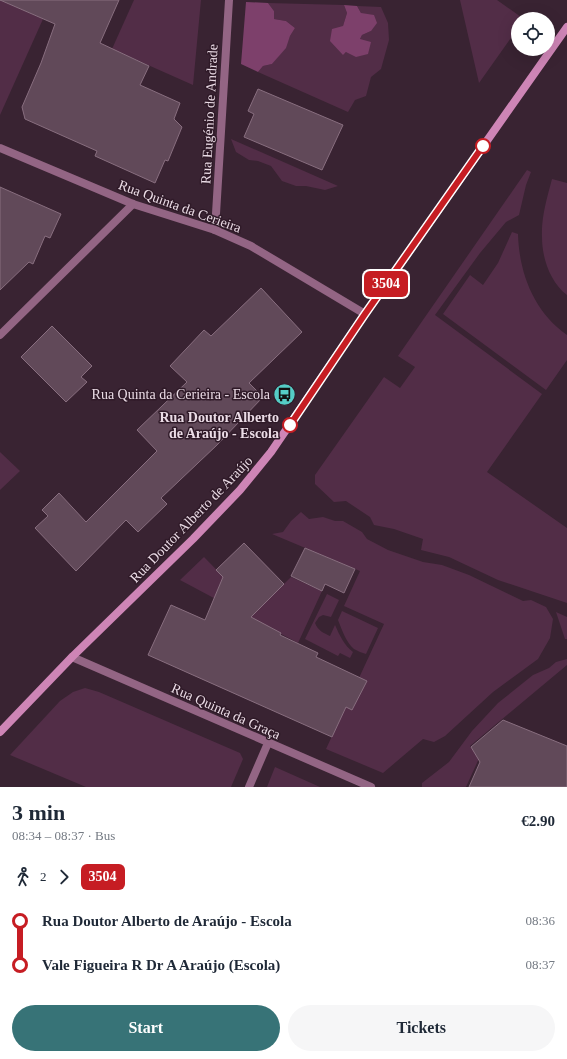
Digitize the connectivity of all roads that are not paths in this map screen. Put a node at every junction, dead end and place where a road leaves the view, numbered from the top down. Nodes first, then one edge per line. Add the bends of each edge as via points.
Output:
1 (229, 0) edge
2 (567, 27) edge
3 (0, 148) edge
4 (132, 204) junction
5 (215, 230) junction
6 (365, 314) junction
7 (0, 335) edge
8 (72, 657) junction
9 (0, 732) edge
10 (268, 743) junction
11 (249, 787) edge
12 (371, 787) edge

1 - 5 street, Rua Eugénio de Andrade
2 - 6 main road, Rua Doutor Alberto de Araújo
3 - 4 street, Rua Quinta da Cerieira
4 - 5 street, Rua Quinta da Cerieira
4 - 7 street
5 - 6 street, Rua Quinta da Cerieira via 251,246
6 - 8 main road, Rua Doutor Alberto de Araújo via 271,452 240,490
8 - 9 main road, Rua Doutor Alberto de Araújo
8 - 10 street, Rua Quinta da Graça
10 - 11 street
10 - 12 street, Rua Quinta da Graça

